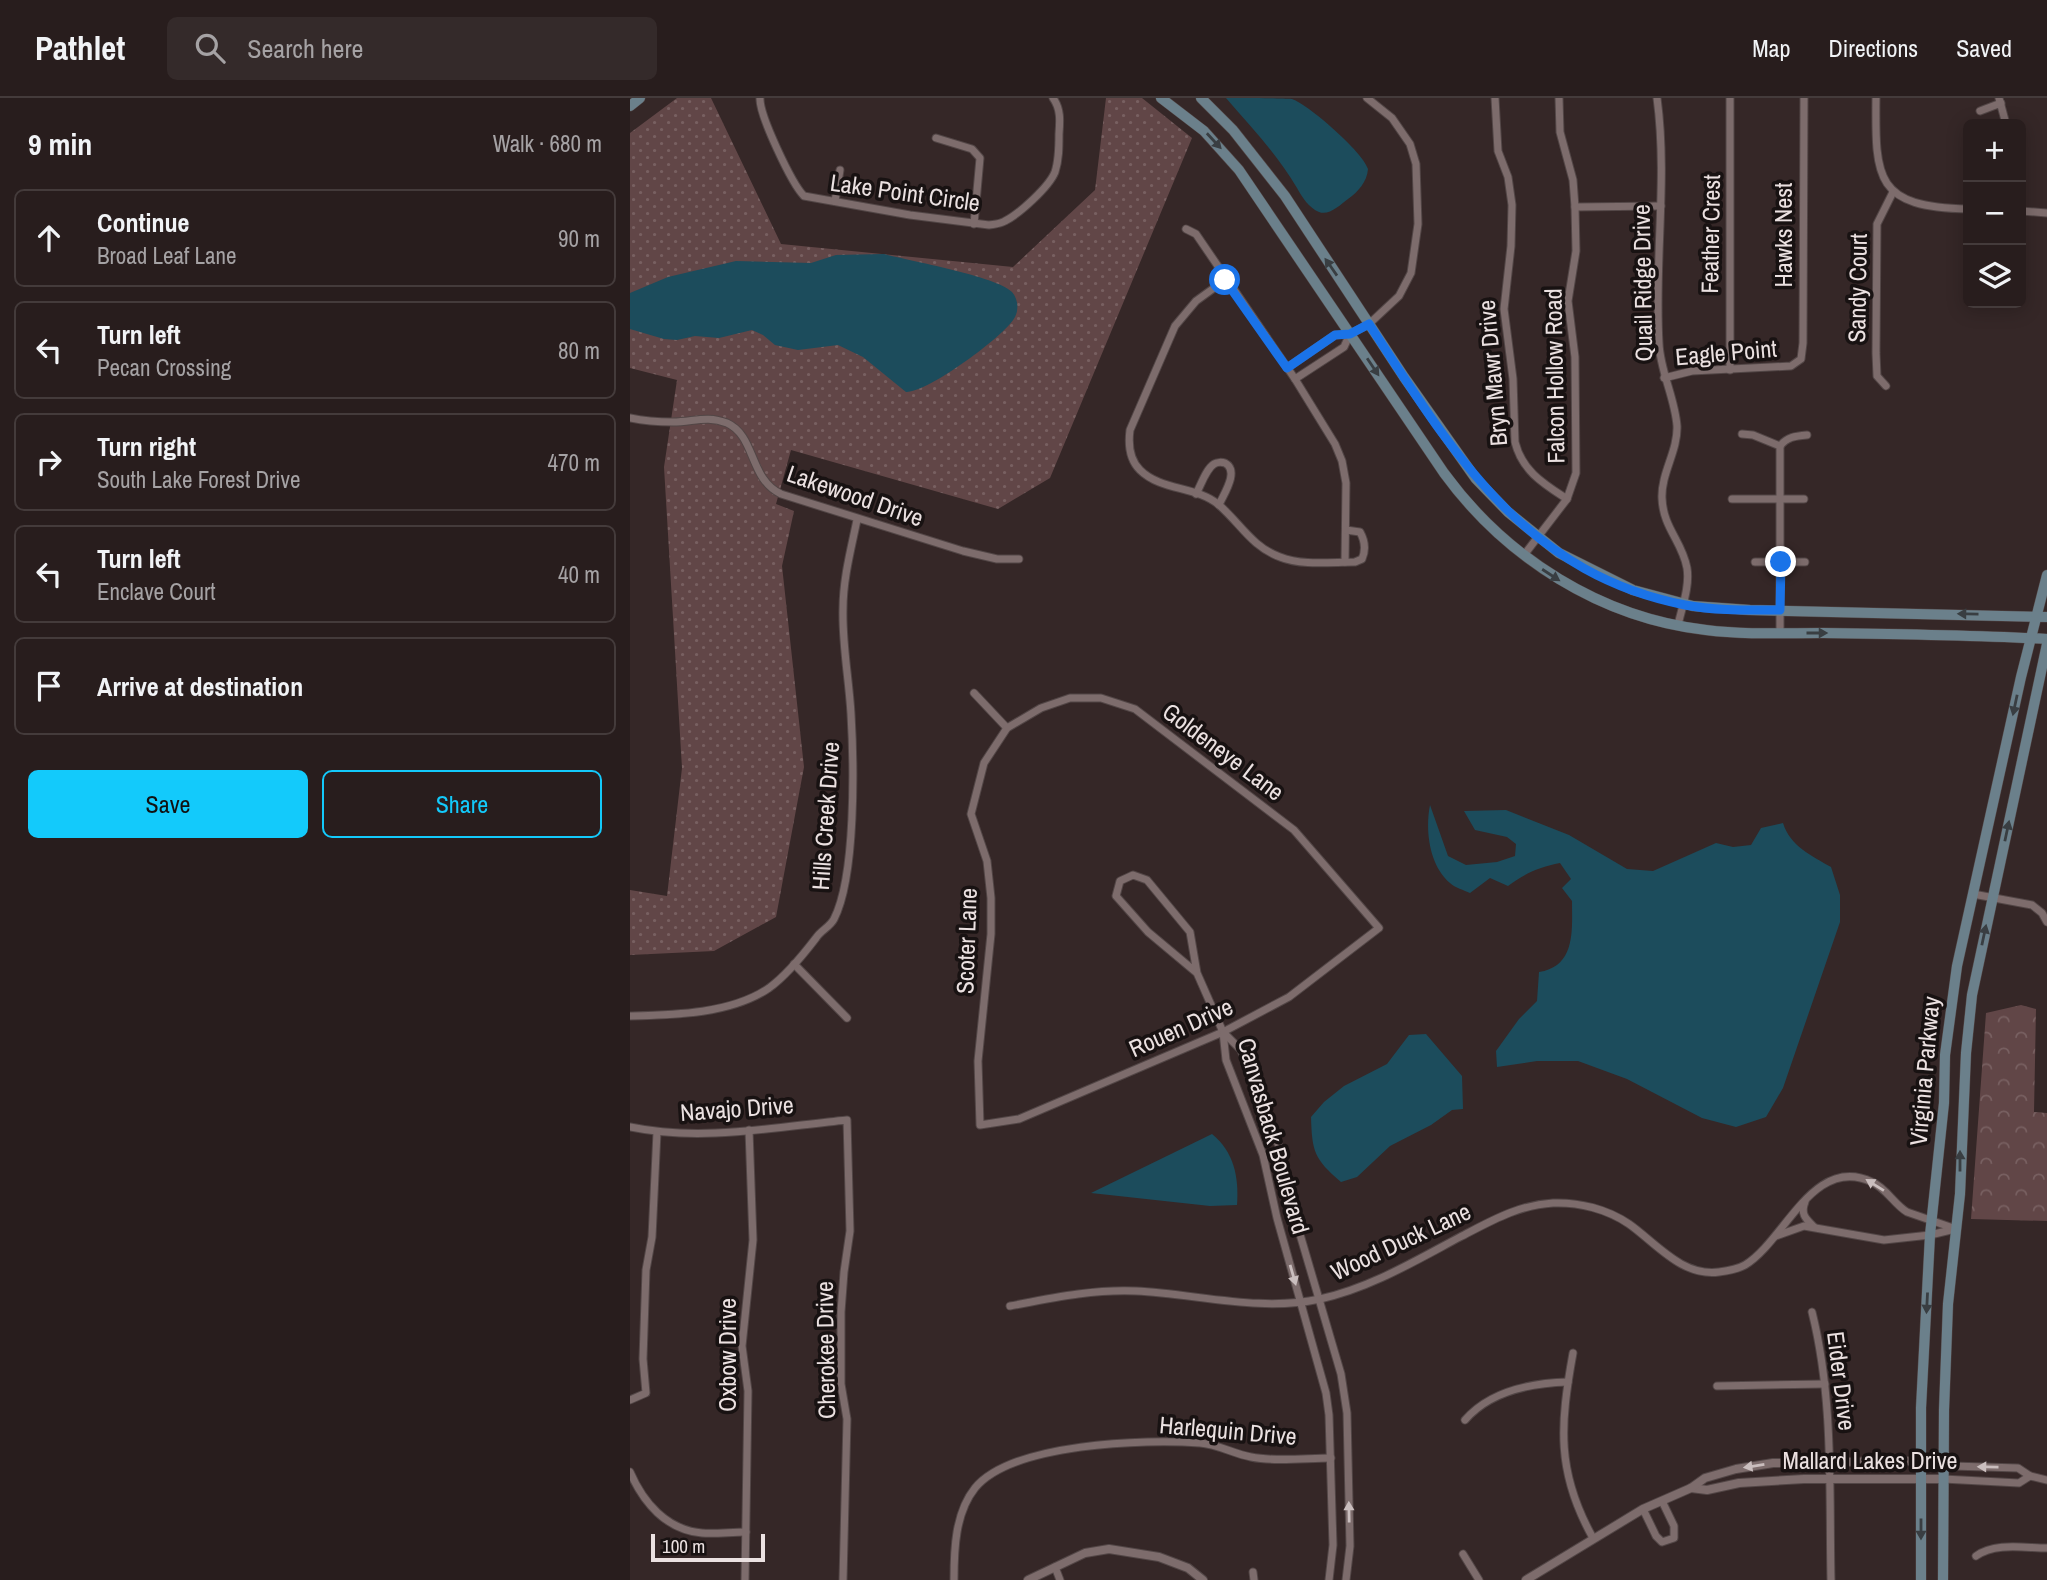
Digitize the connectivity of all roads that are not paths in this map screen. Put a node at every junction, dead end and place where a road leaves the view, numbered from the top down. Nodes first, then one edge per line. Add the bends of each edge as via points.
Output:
1 (640, 98) edge
2 (760, 98) edge
3 (1053, 98) edge
4 (1161, 98) edge
5 (1201, 98) edge
6 (1367, 98) edge
7 (1495, 98) edge
8 (1559, 98) edge
9 (1657, 98) edge
10 (1730, 98) edge
11 (1804, 98) edge
12 (1876, 98) edge
13 (2000, 100) edge
14 (630, 106) edge
15 (1980, 111) dead end
16 (2005, 119) edge
17 (936, 138) dead end
18 (840, 170) dead end
19 (1893, 192) junction
20 (835, 201) junction
21 (1576, 206) junction
22 (1661, 206) junction
23 (1963, 209) edge
24 (2026, 211) edge
25 (2047, 213) edge
26 (974, 224) junction
27 (1186, 229) dead end
28 (1225, 280) junction
29 (1369, 324) junction
30 (1350, 334) junction
31 (1791, 366) joint
32 (1287, 368) junction
33 (1730, 370) junction
34 (1664, 378) junction
35 (1295, 379) junction
36 (1886, 386) dead end
37 (630, 418) edge
38 (1742, 434) dead end
39 (1807, 435) dead end
40 (1780, 446) junction
41 (1196, 494) junction
42 (1567, 499) junction
43 (1732, 499) dead end
44 (1781, 499) junction
45 (1804, 499) dead end
46 (1219, 505) junction
47 (857, 520) junction
48 (1346, 530) junction
49 (1538, 537) junction
50 (1524, 555) junction
51 (1019, 559) dead end
52 (1345, 562) junction
53 (1755, 562) dead end
54 (1781, 562) junction
55 (1805, 562) dead end
56 (2047, 575) edge
57 (1683, 604) junction
58 (1780, 610) junction
59 (2042, 616) edge
60 (1678, 625) junction
61 (1780, 634) junction
62 (2031, 638) junction
63 (2047, 642) edge
64 (974, 693) dead end
65 (1007, 728) junction
66 (1973, 894) junction
67 (1992, 898) junction
68 (2047, 922) edge
69 (1379, 928) joint
70 (794, 964) junction
71 (1198, 973) junction
72 (630, 1016) edge
73 (846, 1018) dead end
74 (1223, 1032) junction
75 (847, 1120) joint
76 (980, 1125) joint
77 (630, 1127) edge
78 (749, 1130) junction
79 (657, 1132) junction
80 (1806, 1198) junction
81 (1931, 1221) junction
82 (1814, 1227) junction
83 (1956, 1228) junction
84 (1930, 1235) junction
85 (1775, 1237) junction
86 (1318, 1300) junction
87 (1301, 1302) junction
88 (1010, 1306) dead end
89 (1812, 1312) dead end
90 (1573, 1353) dead end
91 (1568, 1382) junction
92 (1825, 1384) junction
93 (1717, 1386) dead end
94 (630, 1400) edge
95 (1465, 1420) dead end
96 (1331, 1458) junction
97 (1829, 1461) junction
98 (1920, 1463) junction
99 (1943, 1464) junction
100 (630, 1472) edge
101 (2030, 1476) junction
102 (1829, 1479) junction
103 (1920, 1479) junction
104 (1943, 1479) junction
105 (2047, 1480) edge
106 (1691, 1488) junction
107 (1662, 1501) junction
108 (1643, 1509) junction
109 (746, 1532) junction
110 (1593, 1538) junction
111 (2047, 1548) edge
112 (1463, 1554) dead end
113 (1976, 1556) dead end
114 (1055, 1567) junction
115 (745, 1580) edge
116 (843, 1580) edge
117 (954, 1580) edge
118 (1028, 1580) edge
119 (1060, 1580) edge
120 (1203, 1580) edge
121 (1329, 1580) edge
122 (1346, 1580) edge
123 (1479, 1580) edge
124 (1526, 1580) edge
125 (1831, 1580) edge
126 (1921, 1580) edge
127 (1943, 1580) edge

1 - 14 main road
2 - 20 street, Lake Point Circle via 765,122 800,193
3 - 26 street, Lake Point Circle via 1060,121 1052,177 1003,222
4 -> 30 main road via 1204,131 1238,170
29 -> 5 main road via 1278,187
6 - 29 street via 1392,118 1410,144 1416,164 1418,224 1415,261 1404,289
7 - 42 street, Bryn Mawr Drive via 1498,151 1512,205 1504,309 1516,442 1529,471
8 - 21 street, Falcon Hollow Road via 1560,132
9 - 22 street, Quail Ridge Drive
10 - 33 street, Feather Crest
11 - 31 street, Hawks Nest via 1803,354
12 - 19 street via 1876,149 1883,178
13 - 15 street
13 - 16 street
17 - 26 street via 972,149 981,159
18 - 20 street
19 - 23 street via 1918,204
19 - 36 street, Sandy Court via 1877,224 1877,376
20 - 26 street, Lake Point Circle
21 - 22 street
21 - 42 street, Falcon Hollow Road via 1576,251 1568,301 1575,357 1576,461
22 - 34 street, Quail Ridge Drive via 1657,291
24 - 25 street
27 - 28 street via 1196,234
28 - 32 street
28 - 41 street via 1196,301 1175,327 1128,442 1132,458 1149,477
29 - 30 street
29 - 49 main road via 1476,478
30 - 32 street via 1335,335
30 - 35 street via 1344,346
30 -> 50 main road via 1456,490
31 - 33 street, Eagle Point
32 - 35 street
33 - 34 street, Eagle Point via 1692,371
34 - 57 street, Quail Ridge Drive via 1676,425 1662,502 1664,518 1687,568
35 - 48 street via 1342,461
37 - 47 street, Lakewood Drive via 675,422 708,418 730,425 740,432 768,486
38 - 40 street
39 - 40 street via 1793,436
40 - 44 street
41 - 46 street
41 - 46 street via 1211,467 1225,463 1231,477
42 - 49 street, Falcon Hollow Road
43 - 44 street
44 - 45 street
44 - 54 street
46 - 52 street via 1268,553 1298,562
47 - 51 street, Lakewood Drive via 963,551
47 - 70 street, Hills Creek Drive via 842,611 852,759 846,869 833,923
48 - 52 street
48 - 52 street via 1360,532 1365,553 1362,559
49 - 50 street, Falcon Hollow Road
49 - 57 main road via 1600,576
50 -> 60 main road via 1591,596
53 - 54 street
54 - 55 street
54 - 58 street
56 - 59 main road, Virginia Parkway
57 - 58 main road
57 - 60 street, Quail Ridge Drive
59 -> 58 main road
58 - 61 street
59 - 62 main road, Virginia Parkway
60 - 61 main road
61 -> 62 main road
62 - 63 main road
62 -> 66 main road, Virginia Parkway
67 -> 63 main road, Virginia Parkway
64 - 65 street
65 - 69 street, Goldeneye Lane via 1070,698 1101,698 1135,709 1294,830
65 - 76 street, Scoter Lane via 984,762 971,814 987,861 991,898 978,1061
66 - 67 street
66 - 81 main road, Virginia Parkway via 1950,1010
67 - 68 street via 2032,905
83 -> 67 main road, Virginia Parkway via 1967,1027
69 - 74 street, Rouen Drive via 1289,997
70 - 72 street, Hills Creek Drive via 770,988 736,1002 682,1013
70 - 73 street
71 - 71 street, Canvasback Boulevard via 1148,932 1116,896 1120,881 1133,875 1147,880 1190,932
71 - 74 street, Canvasback Boulevard
74 - 76 street, Rouen Drive via 1019,1119
74 - 86 street, Canvasback Boulevard via 1241,1050 1280,1149
74 -> 87 street, Canvasback Boulevard via 1226,1060 1263,1155
75 - 78 street, Navajo Drive
75 - 116 street, Cherokee Drive via 850,1231 841,1312 841,1384 847,1419
77 - 79 street, Navajo Drive
78 - 79 street, Navajo Drive
78 - 109 street, Oxbow Drive via 753,1240 742,1346 748,1391
79 - 94 street via 646,1270 646,1394
81 -> 80 street, Wood Duck Lane via 1900,1208 1880,1186 1862,1178 1833,1179
80 - 82 street via 1803,1213
80 - 85 street, Wood Duck Lane
81 - 83 street, Wood Duck Lane
81 - 84 main road, Virginia Parkway
82 - 84 street, Wood Duck Lane via 1884,1240
82 - 85 street, Wood Duck Lane via 1798,1227
83 - 84 street, Wood Duck Lane
83 - 99 main road, Virginia Parkway via 1948,1304
84 -> 98 main road, Virginia Parkway
85 - 86 street, Wood Duck Lane via 1745,1265 1702,1272 1677,1262 1609,1213 1573,1204 1529,1206 1387,1276
86 - 87 street, Wood Duck Lane
122 -> 86 street, Canvasback Boulevard via 1350,1546 1347,1413
87 - 88 street, Wood Duck Lane via 1266,1304 1132,1291
87 - 96 street, Canvasback Boulevard via 1324,1378
89 - 92 street, Eider Drive
90 - 91 street
91 - 95 street via 1504,1393
91 - 110 street via 1565,1465 1574,1500
92 - 93 street
92 - 97 street, Eider Drive
96 - 117 street, Harlequin Drive via 1253,1458 1203,1443 1114,1443 1049,1453 1000,1468 975,1488 960,1519
96 - 121 street, Canvasback Boulevard
97 - 98 street, Mallard Lakes Drive
97 - 102 street, Eider Drive
97 -> 106 street, Mallard Lakes Drive via 1736,1469 1705,1478
98 - 99 street, Mallard Lakes Drive
98 - 103 main road, Virginia Parkway
101 -> 99 street via 2018,1468
99 - 104 main road, Virginia Parkway
100 - 109 street via 651,1509 676,1525 700,1533
101 - 104 street, Mallard Lakes Drive via 2019,1483
101 - 105 street, Mallard Lakes Drive
102 - 103 street, Mallard Lakes Drive
102 - 106 street, Mallard Lakes Drive
102 - 125 street, Eider Drive
103 - 104 street, Mallard Lakes Drive
103 -> 126 main road, Virginia Parkway
104 - 127 main road, Virginia Parkway
106 - 107 street, Mallard Lakes Drive
107 - 108 street, Mallard Lakes Drive
107 - 108 street via 1675,1532 1669,1541 1656,1536
108 - 110 street, Mallard Lakes Drive
109 - 115 street, Oxbow Drive
110 - 124 street, Mallard Lakes Drive
111 - 113 street via 1996,1548
112 - 123 street
114 - 118 street
114 - 119 street
114 - 120 street via 1085,1553 1110,1549 1159,1557 1188,1568

